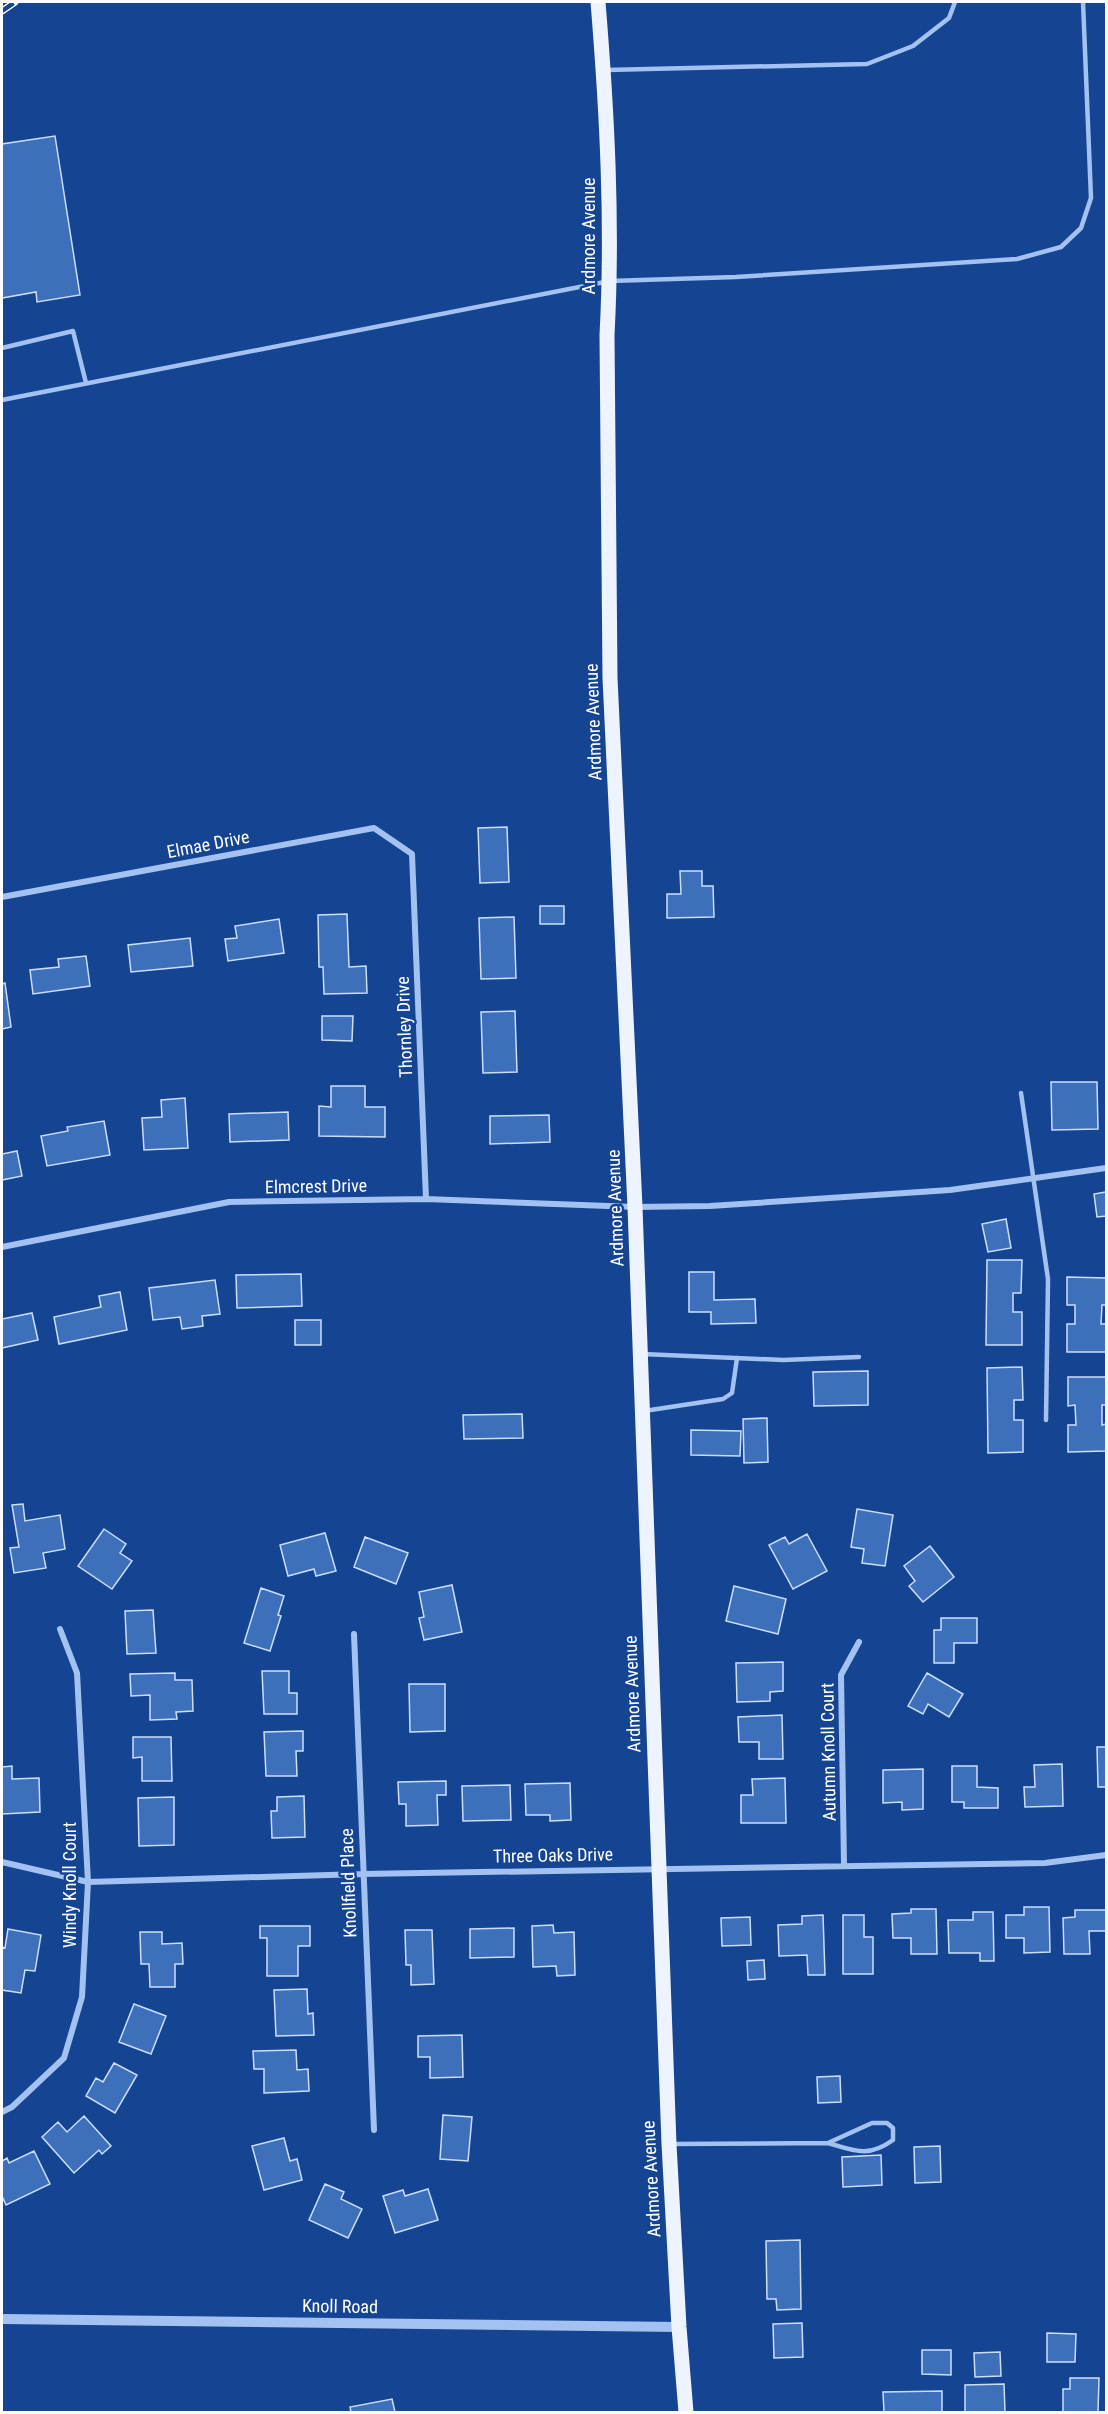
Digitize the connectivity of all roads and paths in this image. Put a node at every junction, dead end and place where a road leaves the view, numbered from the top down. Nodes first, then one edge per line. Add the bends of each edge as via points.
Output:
1 (598, 2) edge
2 (956, 2) edge
3 (1083, 2) edge
4 (604, 70) junction
5 (610, 281) junction
6 (2, 348) edge
7 (86, 383) junction
8 (2, 400) edge
9 (412, 854) joint
10 (2, 897) edge
11 (1021, 1093) dead end
12 (1107, 1168) edge
13 (1033, 1178) junction
14 (426, 1199) junction
15 (635, 1207) junction
16 (2, 1247) edge
17 (639, 1353) junction
18 (859, 1357) dead end
19 (737, 1358) junction
20 (641, 1412) junction
21 (1046, 1420) dead end
22 (60, 1629) dead end
23 (354, 1634) dead end
24 (858, 1642) dead end
25 (1107, 1855) edge
26 (2, 1862) edge
27 (844, 1865) junction
28 (658, 1869) junction
29 (362, 1874) junction
30 (88, 1882) junction
31 (2, 2112) edge
32 (374, 2130) dead end
33 (828, 2143) junction
34 (669, 2144) junction
35 (2, 2319) edge
36 (679, 2326) junction
37 (687, 2412) edge

1 - 4 main road, Ardmore Avenue
2 - 4 lane via 949,18 913,46 867,64
3 - 5 lane via 1091,198 1082,228 1061,247 1017,259
4 - 5 main road, Ardmore Avenue
5 - 7 lane
5 - 15 main road, Ardmore Avenue via 610,678
6 - 7 lane via 73,331
7 - 8 lane
9 - 10 street, Elmae Drive via 374,828
9 - 14 street, Thornley Drive
11 - 13 lane
12 - 13 street, Elmcrest Drive
13 - 15 street, Elmcrest Drive via 842,1199
13 - 21 lane via 1048,1279
14 - 15 street, Elmcrest Drive
14 - 16 street, Elmcrest Drive via 229,1202
15 - 17 main road, Ardmore Avenue
17 - 19 lane
17 - 20 main road, Ardmore Avenue
18 - 19 lane
19 - 20 lane via 732,1393 723,1400
20 - 28 main road, Ardmore Avenue
22 - 30 street, Windy Knoll Court via 77,1673
23 - 29 street, Knollfield Place
24 - 27 street, Autumn Knoll Court via 841,1675
25 - 27 street, Three Oaks Drive via 1045,1863
26 - 30 street, Three Oaks Drive
27 - 28 street, Three Oaks Drive
28 - 29 street, Three Oaks Drive
28 - 34 main road, Ardmore Avenue
29 - 30 street, Three Oaks Drive
29 - 32 street, Knollfield Place
30 - 31 street, Windy Knoll Court via 82,1997 64,2058
33 - 33 lane via 872,2123 887,2123 893,2128 893,2140 881,2149 863,2153
33 - 34 lane
34 - 36 main road, Ardmore Avenue
35 - 36 street, Knoll Road
36 - 37 main road, Ardmore Avenue

